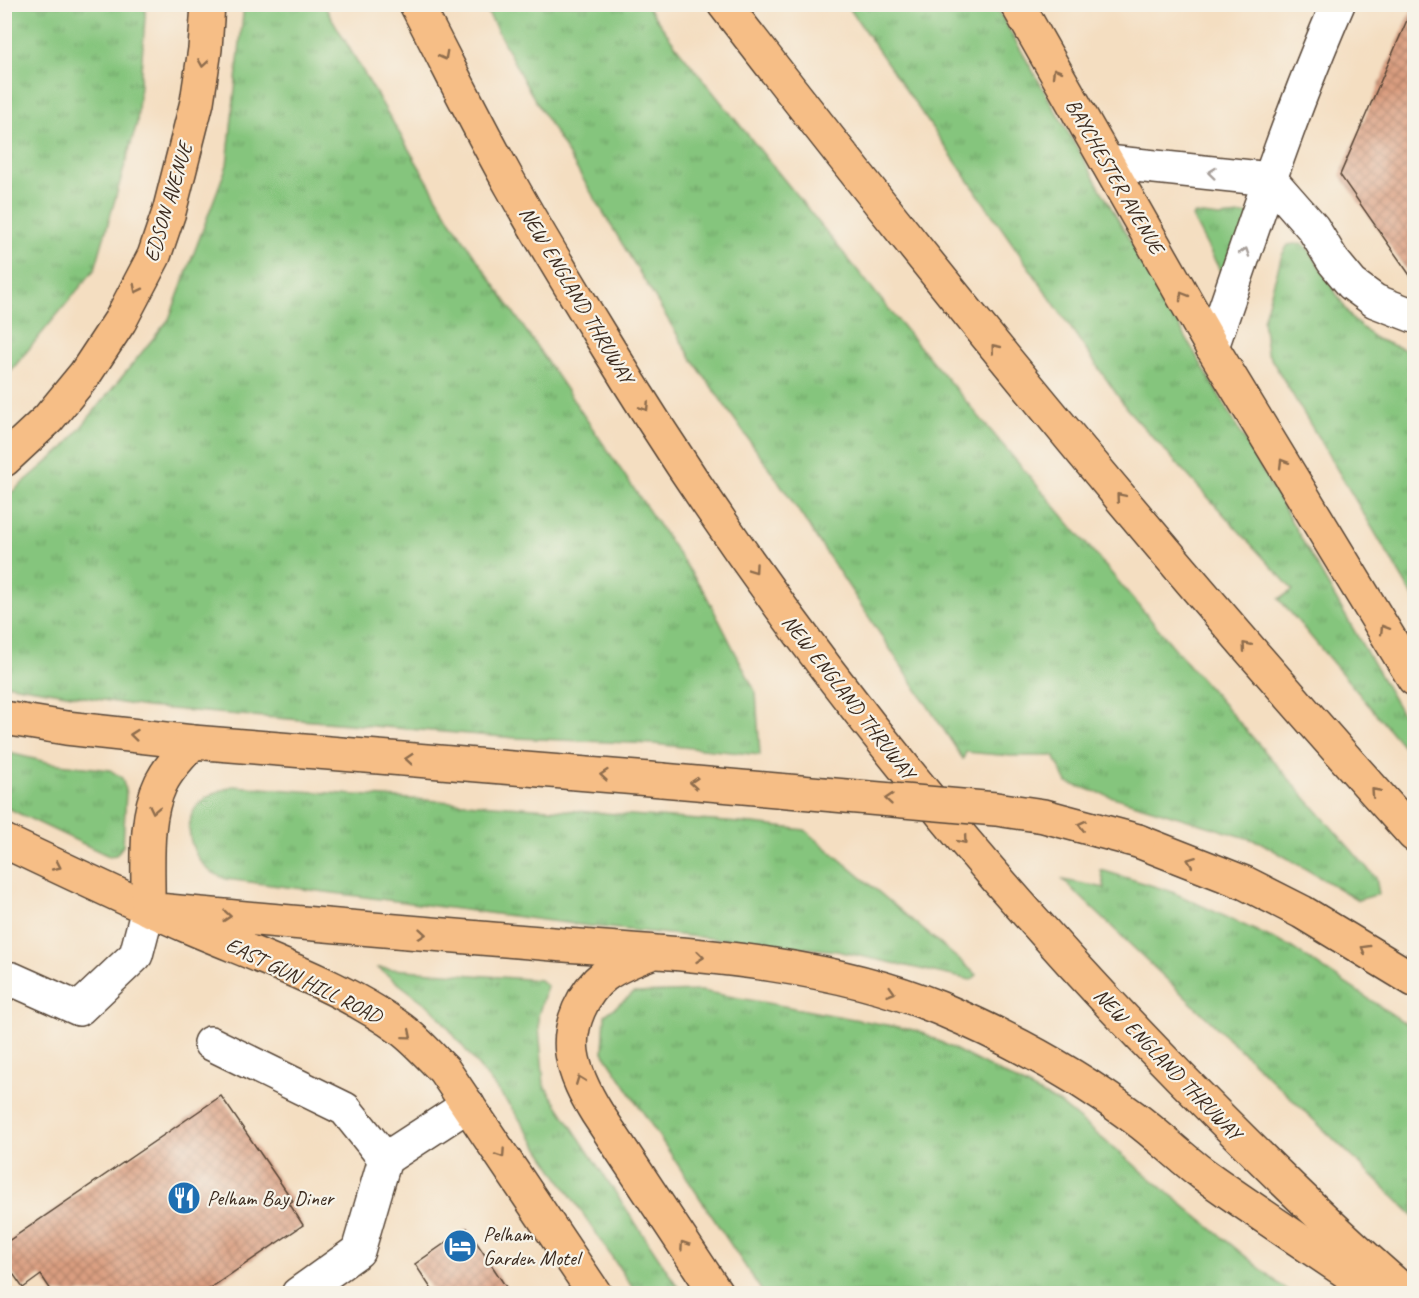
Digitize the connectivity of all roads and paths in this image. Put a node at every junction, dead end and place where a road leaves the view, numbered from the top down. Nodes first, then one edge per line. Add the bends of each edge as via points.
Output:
1 (208, 4) edge
2 (416, 4) edge
3 (724, 4) edge
4 (1017, 4) edge
5 (1338, 4) edge
6 (1107, 162) junction
7 (1270, 179) junction
8 (1414, 316) edge
9 (1212, 347) junction
10 (4, 460) edge
11 (1414, 679) edge
12 (4, 718) edge
13 (193, 742) junction
14 (1414, 835) edge
15 (4, 841) edge
16 (148, 909) junction
17 (653, 952) junction
18 (1414, 980) edge
19 (4, 985) edge
20 (210, 1043) dead end
21 (468, 1105) junction
22 (385, 1159) junction
23 (298, 1293) edge
24 (595, 1293) edge
25 (717, 1293) edge
26 (1379, 1293) edge
27 (1407, 1293) edge

1 -> 10 main road, EDSON AVENUE via 196,102 175,191 154,256 120,321 85,374 48,419
2 -> 27 main road, NEW ENGLAND THRUWAY via 511,184 601,338 691,479 785,615 895,758 999,883 1108,1004 1239,1137
14 -> 3 main road via 1029,390
6 -> 4 main road, BAYCHESTER AVENUE
5 - 7 lane
7 -> 6 lane
9 -> 6 main road, BAYCHESTER AVENUE
7 - 8 lane via 1313,228 1352,284 1375,301
9 -> 7 lane
11 -> 9 main road, BAYCHESTER AVENUE
13 -> 12 main road
13 -> 16 main road via 173,763 154,804
18 -> 13 main road, bridge via 1302,912 1245,883 1138,841 1044,816
15 -> 16 main road, EAST GUN HILL ROAD
16 -> 17 main road
16 - 19 lane via 136,955 79,1009 12,979
16 -> 21 main road, EAST GUN HILL ROAD via 311,979 376,1013 426,1051
25 -> 17 main road via 597,1113 572,1053 572,1033 588,993 622,964
17 -> 26 main road via 746,962 838,978 936,1007 981,1027 1105,1097 1201,1172
20 - 22 lane via 345,1108
21 - 22 lane
21 -> 24 main road, EAST GUN HILL ROAD
22 - 23 lane via 358,1251

